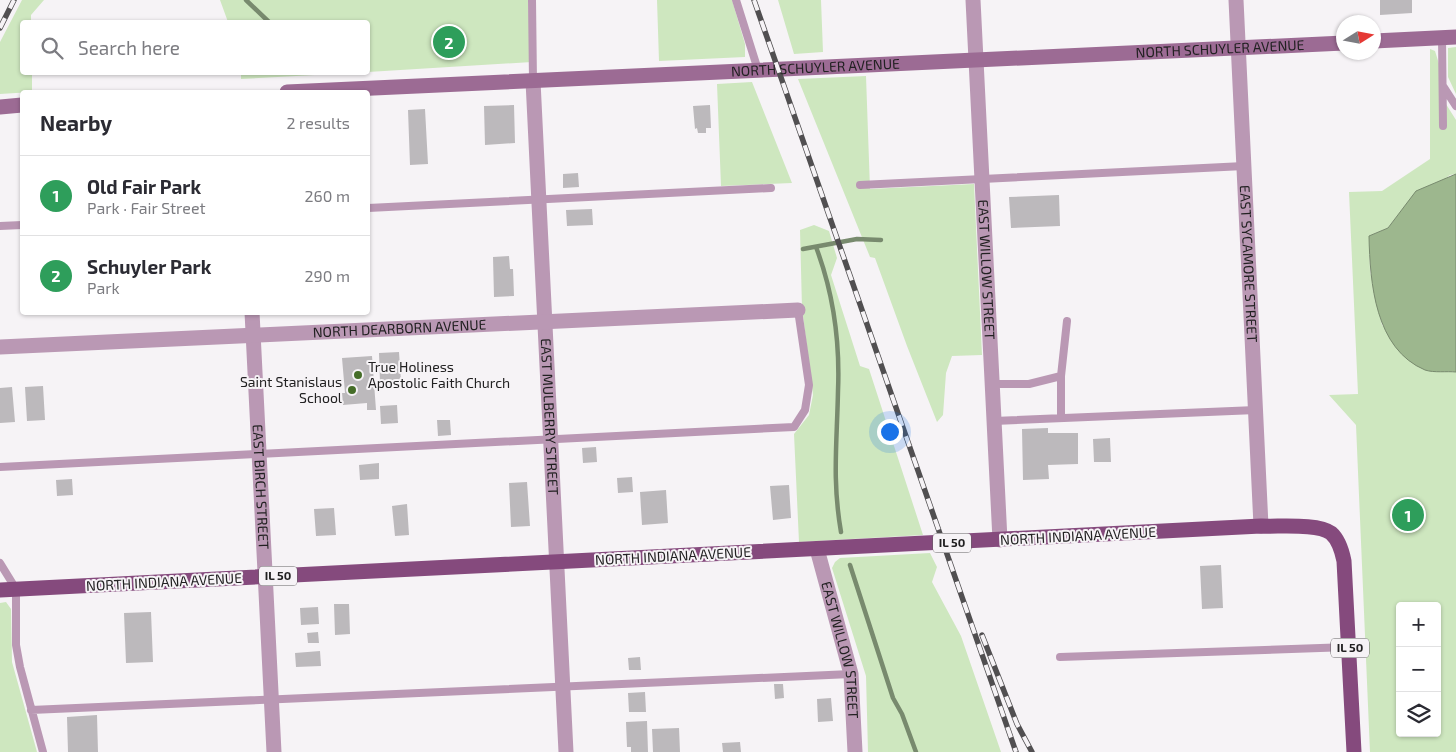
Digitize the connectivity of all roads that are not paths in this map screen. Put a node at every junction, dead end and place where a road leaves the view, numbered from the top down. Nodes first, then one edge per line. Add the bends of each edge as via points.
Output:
1 (532, 0) edge
2 (736, 0) edge
3 (974, 0) edge
4 (1236, 0) edge
5 (1449, 38) edge
6 (1381, 41) edge
7 (1336, 43) edge
8 (1238, 48) junction
9 (977, 60) junction
10 (758, 70) junction
11 (533, 81) junction
12 (1443, 86) junction
13 (332, 90) edge
14 (20, 106) edge
15 (1456, 106) edge
16 (0, 107) edge
17 (1443, 126) dead end
18 (1244, 166) junction
19 (983, 178) junction
20 (860, 185) dead end
21 (771, 188) dead end
22 (539, 200) junction
23 (370, 208) edge
24 (20, 225) edge
25 (0, 226) edge
26 (798, 310) joint
27 (252, 315) edge
28 (1067, 321) dead end
29 (545, 322) junction
30 (253, 335) junction
31 (0, 347) edge
32 (1061, 376) junction
33 (992, 384) junction
34 (1256, 410) junction
35 (1061, 418) junction
36 (994, 420) junction
37 (551, 440) junction
38 (259, 454) junction
39 (0, 467) edge
40 (1261, 526) junction
41 (1000, 540) junction
42 (817, 549) junction
43 (0, 562) edge
44 (557, 562) junction
45 (265, 576) junction
46 (16, 589) junction
47 (0, 590) edge
48 (1350, 647) junction
49 (1060, 657) dead end
50 (851, 674) junction
51 (563, 687) junction
52 (271, 700) junction
53 (31, 710) junction
54 (43, 752) edge
55 (274, 752) edge
56 (566, 752) edge
57 (855, 752) edge
58 (1354, 752) edge

1 - 11 lane
2 - 10 lane
3 - 9 street, EAST WILLOW STREET
4 - 8 street, EAST SYCAMORE STREET
5 - 6 street
5 - 12 lane
7 - 8 street, NORTH SCHUYLER AVENUE
8 - 9 street, NORTH SCHUYLER AVENUE
8 - 18 street, EAST SYCAMORE STREET
9 - 10 street, NORTH SCHUYLER AVENUE
9 - 19 street, EAST WILLOW STREET
10 - 11 street, NORTH SCHUYLER AVENUE
11 - 13 street, NORTH SCHUYLER AVENUE
11 - 22 street, EAST MULBERRY STREET
12 - 15 lane
12 - 17 lane
14 - 16 street
18 - 19 lane
18 - 34 street, EAST SYCAMORE STREET
19 - 20 lane
19 - 33 street, EAST WILLOW STREET
21 - 22 lane
22 - 23 lane
22 - 29 street, EAST MULBERRY STREET
24 - 25 lane
26 - 29 street, NORTH DEARBORN AVENUE
26 - 37 lane via 809,386 805,410 794,427
27 - 30 street, EAST BIRCH STREET
28 - 32 lane
29 - 30 street, NORTH DEARBORN AVENUE
29 - 37 street, EAST MULBERRY STREET
30 - 31 street, NORTH DEARBORN AVENUE
30 - 38 street, EAST BIRCH STREET
32 - 33 lane via 1029,384
32 - 35 lane
33 - 36 street, EAST WILLOW STREET
34 - 35 lane
34 - 40 street, EAST SYCAMORE STREET
35 - 36 lane
36 - 41 street, EAST WILLOW STREET
37 - 38 lane
37 - 44 street, EAST MULBERRY STREET
38 - 39 lane
38 - 45 street, EAST BIRCH STREET
40 - 41 main road, NORTH INDIANA AVENUE / IL 50
40 - 48 main road, NORTH INDIANA AVENUE / IL 50 via 1314,527 1330,532 1340,545
41 - 42 main road, NORTH INDIANA AVENUE / IL 50
42 - 44 main road, NORTH INDIANA AVENUE / IL 50
42 - 50 street, EAST WILLOW STREET
43 - 46 lane
44 - 45 main road, NORTH INDIANA AVENUE / IL 50
44 - 51 street, EAST MULBERRY STREET
45 - 46 main road, NORTH INDIANA AVENUE / IL 50
45 - 52 street, EAST BIRCH STREET
46 - 47 main road, NORTH INDIANA AVENUE / IL 50
46 - 53 lane via 16,645
48 - 49 lane
48 - 58 main road, IL 50
50 - 51 lane
50 - 57 street, EAST WILLOW STREET
51 - 52 lane
51 - 56 street, EAST MULBERRY STREET
52 - 53 lane
52 - 55 street, EAST BIRCH STREET
53 - 54 lane

